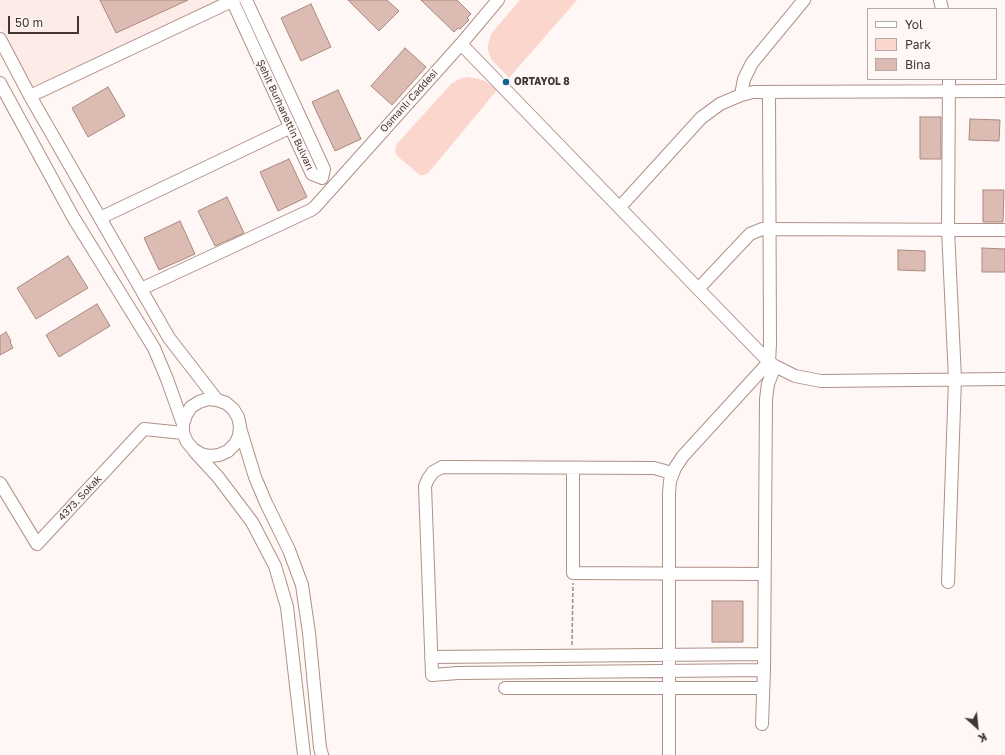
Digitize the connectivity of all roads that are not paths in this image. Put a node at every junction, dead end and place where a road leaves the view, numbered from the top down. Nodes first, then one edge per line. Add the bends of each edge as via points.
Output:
1 (233, 0) edge
2 (246, 0) edge
3 (498, 0) edge
4 (804, 0) edge
5 (0, 39) edge
6 (461, 44) junction
7 (0, 83) edge
8 (949, 85) edge
9 (1005, 90) edge
10 (769, 92) junction
11 (741, 95) junction
12 (30, 96) junction
13 (291, 127) junction
14 (322, 178) junction
15 (330, 190) junction
16 (620, 207) junction
17 (100, 218) junction
18 (770, 229) junction
19 (948, 230) junction
20 (1005, 230) edge
21 (699, 288) junction
22 (141, 289) junction
23 (772, 364) junction
24 (955, 379) junction
25 (1005, 379) edge
26 (217, 400) junction
27 (240, 426) junction
28 (183, 428) junction
29 (193, 449) junction
30 (573, 468) junction
31 (672, 475) junction
32 (0, 483) edge
33 (669, 573) junction
34 (764, 574) junction
35 (948, 582) dead end
36 (764, 654) junction
37 (572, 655) junction
38 (669, 655) junction
39 (431, 656) junction
40 (764, 670) junction
41 (669, 671) junction
42 (573, 672) junction
43 (505, 688) dead end
44 (574, 688) junction
45 (669, 688) junction
46 (763, 688) junction
47 (762, 724) dead end
48 (304, 755) edge
49 (322, 755) edge
50 (669, 755) edge

1 - 12 street
1 - 13 street, Şehit Burhanettin Bulvarı
2 - 14 street, Şehit Burhanettin Bulvarı via 324,169
3 - 6 street, Osmanlı Caddesi
4 - 11 street via 752,63 744,79
5 - 12 street
6 - 15 street, Osmanlı Caddesi
6 - 16 street
7 - 28 street via 73,217 154,348
8 - 9 street
8 - 10 street
8 - 19 street
10 - 11 street
10 - 18 street
11 - 16 street via 720,104 701,118
12 - 17 street
13 - 14 street, Şehit Burhanettin Bulvarı via 312,174
13 - 17 street
14 - 15 street
15 - 22 street, Osmanlı Caddesi via 311,210
16 - 21 street
17 - 22 street
18 - 19 street
18 - 21 street via 750,234
18 - 23 street
19 - 20 street
19 - 24 street
21 - 23 street
22 - 26 street via 169,338
23 - 24 street via 795,376 820,381
23 - 31 street via 683,456
23 - 34 street via 766,399
24 - 25 street
24 - 35 street
26 - 27 street via 233,409
26 - 28 street via 199,402 191,407
27 - 29 street via 239,436 228,451 210,456
27 - 49 street via 258,484 289,550 302,585
28 - 29 street via 187,442
28 - 32 street, 4373. Sokak via 144,429 37,544
29 - 48 street via 252,522 275,566 287,607
30 - 31 street via 654,468
30 - 33 street via 573,573
30 - 39 street via 442,467 433,472 425,486
31 - 33 street via 669,493
33 - 34 street
33 - 38 street
34 - 36 street
36 - 38 street
36 - 40 street
37 - 38 street
37 - 39 street
37 - 42 street
38 - 41 street
39 - 42 street via 432,675 458,672
40 - 41 street
40 - 46 street
41 - 42 street
41 - 45 street
42 - 44 street
43 - 44 street
44 - 45 street
45 - 46 street
45 - 50 street
46 - 47 street

